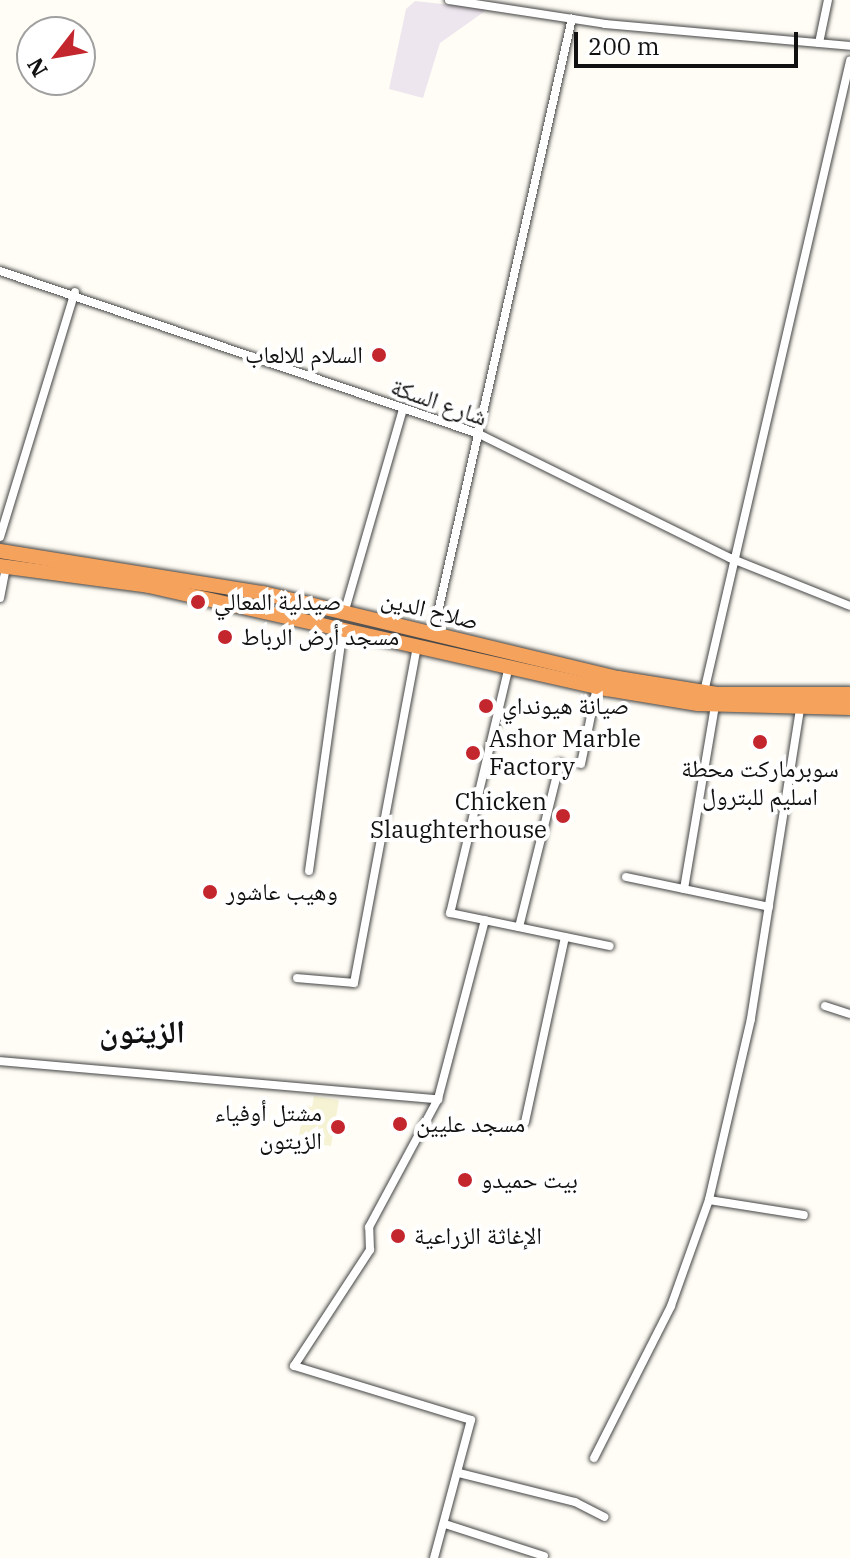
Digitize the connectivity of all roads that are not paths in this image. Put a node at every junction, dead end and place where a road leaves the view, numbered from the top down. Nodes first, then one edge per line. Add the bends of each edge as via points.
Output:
1 (449, 0) edge
2 (828, 0) edge
3 (572, 18) junction
4 (819, 43) junction
5 (850, 46) edge
6 (850, 61) edge
7 (0, 271) edge
8 (75, 292) junction
9 (402, 412) junction
10 (479, 434) junction
11 (0, 537) edge
12 (0, 551) edge
13 (730, 558) junction
14 (3, 566) edge
15 (0, 598) edge
16 (850, 606) edge
17 (345, 610) junction
18 (343, 627) junction
19 (433, 634) junction
20 (417, 644) junction
21 (509, 666) junction
22 (597, 687) junction
23 (704, 692) junction
24 (850, 694) edge
25 (715, 705) junction
26 (850, 708) edge
27 (800, 709) junction
28 (560, 763) dead end
29 (581, 764) dead end
30 (309, 871) dead end
31 (626, 877) dead end
32 (684, 889) junction
33 (769, 907) junction
34 (485, 920) junction
35 (519, 927) junction
36 (565, 937) junction
37 (610, 946) dead end
38 (297, 978) dead end
39 (825, 1006) dead end
40 (850, 1014) edge
41 (0, 1061) edge
42 (438, 1099) junction
43 (525, 1122) dead end
44 (709, 1200) junction
45 (804, 1215) dead end
46 (594, 1458) dead end
47 (459, 1473) junction
48 (604, 1517) dead end
49 (445, 1524) junction
50 (544, 1556) edge
51 (434, 1558) edge

1 - 3 street
2 - 4 street
3 - 4 street
3 - 10 street
4 - 5 street
6 - 13 street
7 - 8 street, شارع السكة
8 - 9 street, شارع السكة
8 - 11 street
9 - 10 street, شارع السكة
9 - 17 street
10 - 13 street, شارع السكة
10 - 19 street
12 - 17 highway, صلاح الدين
13 - 16 street, شارع السكة
13 - 23 street
14 - 15 street
14 - 18 highway, صلاح الدين via 149,586
17 - 19 highway, صلاح الدين
18 - 20 highway, صلاح الدين
18 - 30 street
19 - 23 highway, صلاح الدين
20 - 21 highway, صلاح الدين
20 - 38 street via 354,983
21 - 22 highway, صلاح الدين
21 - 34 street via 450,913
22 - 25 highway, صلاح الدين
22 - 29 street
23 - 24 highway, صلاح الدين
25 - 27 highway, صلاح الدين
25 - 32 street
26 - 27 highway, صلاح الدين
27 - 33 street
28 - 35 street
31 - 32 street
32 - 33 street
33 - 44 street
34 - 35 street
34 - 42 street
35 - 36 street
36 - 37 street
36 - 43 street
39 - 40 street
41 - 42 street
42 - 47 street via 369,1227 370,1250 294,1366 471,1420
44 - 45 street
44 - 46 street via 671,1306
47 - 48 street via 575,1502
47 - 49 street
49 - 50 street
49 - 51 street

